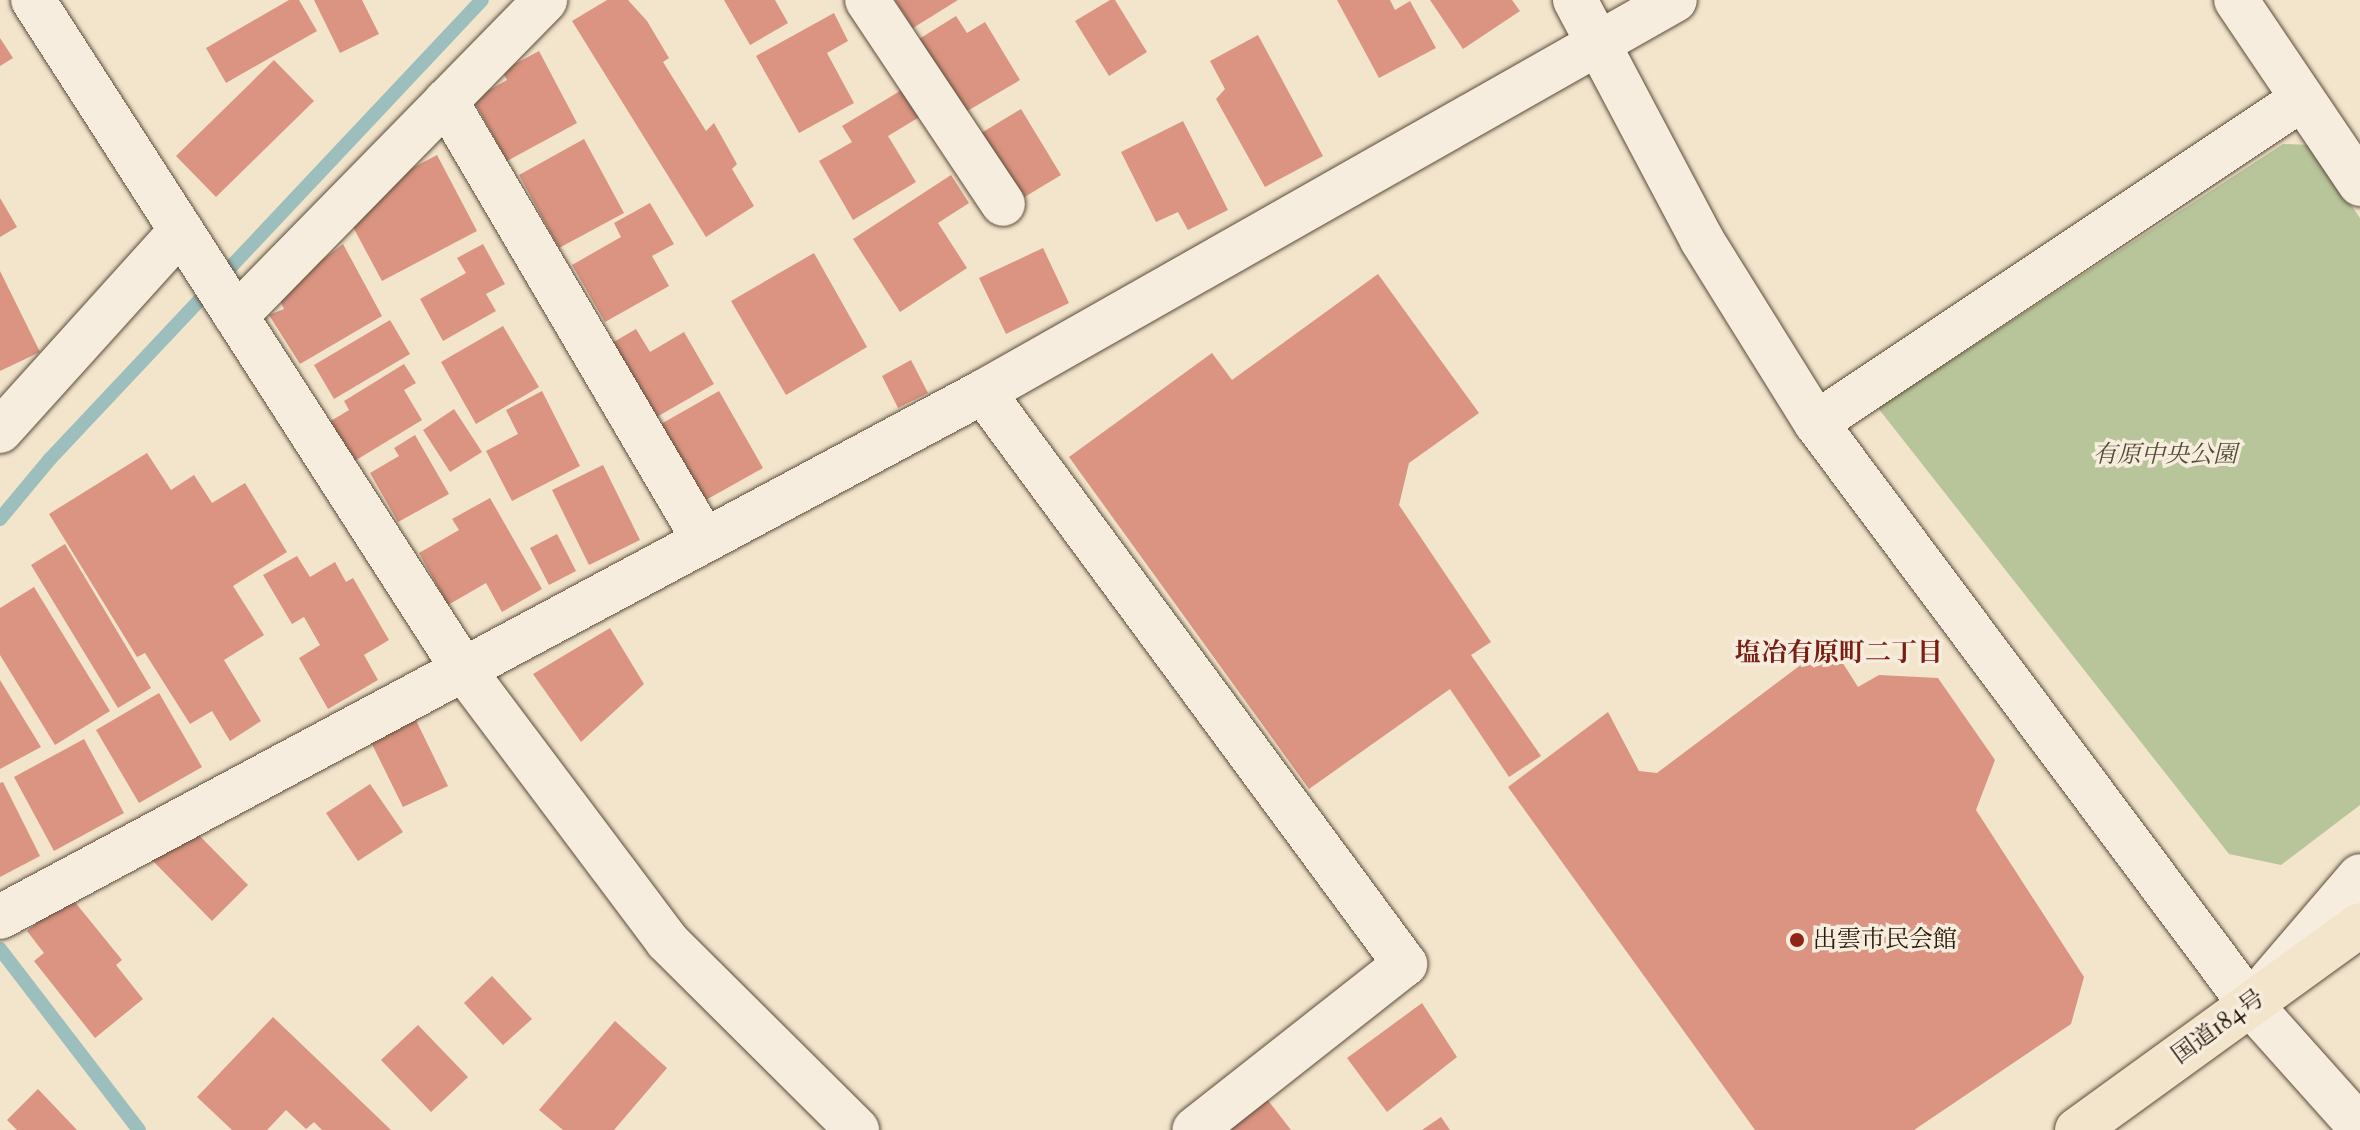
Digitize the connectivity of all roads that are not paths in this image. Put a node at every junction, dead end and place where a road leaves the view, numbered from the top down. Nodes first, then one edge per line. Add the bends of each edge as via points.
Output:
1 (33, 0) edge
2 (545, 0) edge
3 (867, 0) edge
4 (1575, 0) edge
5 (1675, 0) edge
6 (2236, 0) edge
7 (1598, 44) junction
8 (2302, 99) junction
9 (446, 101) junction
10 (2360, 184) edge
11 (1003, 204) dead end
12 (181, 231) junction
13 (236, 316) junction
14 (983, 392) junction
15 (1816, 423) junction
16 (0, 431) edge
17 (704, 540) junction
18 (463, 669) junction
19 (2360, 876) edge
20 (0, 917) edge
21 (2360, 925) edge
22 (2250, 1004) junction
23 (2360, 1127) edge
24 (857, 1130) edge
25 (1194, 1130) edge
26 (2077, 1130) edge

1 - 12 street
2 - 9 street
3 - 11 street
4 - 7 street
5 - 7 street
6 - 8 street
7 - 14 street
7 - 15 street via 1702,240
8 - 10 street
8 - 15 street
9 - 13 street
9 - 17 street
12 - 13 street
12 - 16 street
13 - 18 street
14 - 17 street
14 - 25 street via 1405,964
15 - 22 street
17 - 18 street
18 - 20 street
18 - 24 street via 667,941
19 - 22 street
21 - 22 highway, 国道184号
22 - 23 street
22 - 26 highway, 国道184号

